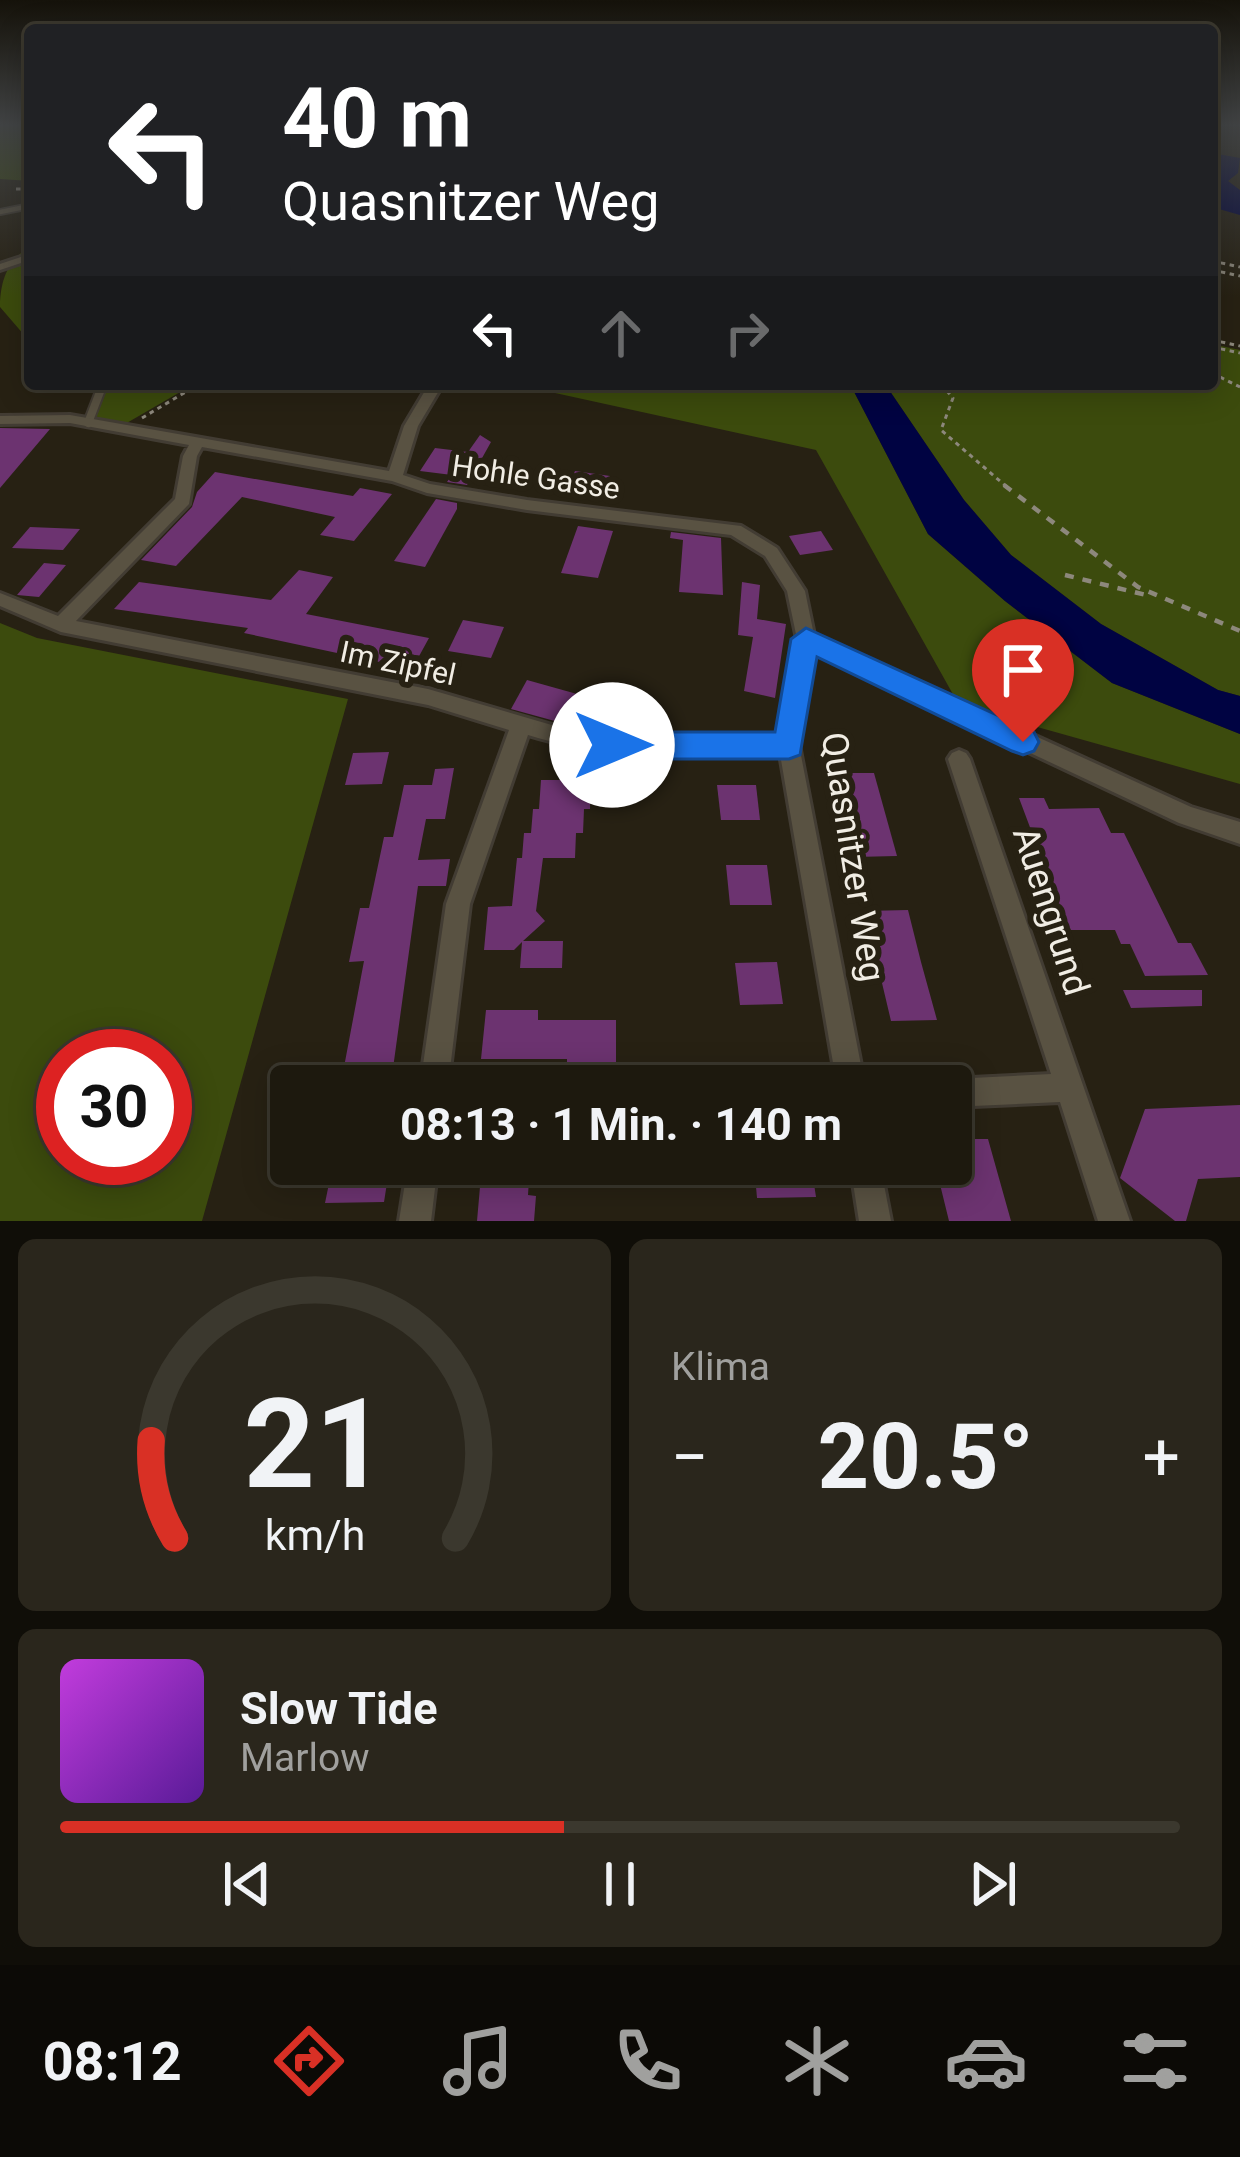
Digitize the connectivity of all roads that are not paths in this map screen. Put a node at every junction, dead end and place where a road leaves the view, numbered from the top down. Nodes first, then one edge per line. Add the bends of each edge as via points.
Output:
1 (99, 390) edge
2 (432, 390) edge
3 (0, 420) edge
4 (79, 421) junction
5 (196, 445) junction
6 (395, 476) junction
7 (0, 599) edge
8 (61, 625) junction
9 (806, 639) junction
10 (521, 725) junction
11 (789, 745) junction
12 (959, 759) dead end
13 (1240, 833) edge
14 (437, 1065) edge
15 (847, 1065) edge
16 (1066, 1088) junction
17 (972, 1092) edge
18 (420, 1185) edge
19 (868, 1185) edge
20 (415, 1221) edge
21 (874, 1221) edge
22 (1114, 1221) edge

1 - 4 lane
2 - 6 street
3 - 4 street, Hohle Gasse
4 - 5 street, Hohle Gasse
5 - 6 street, Hohle Gasse
5 - 8 street via 183,500
6 - 9 street, Hohle Gasse via 527,505 736,530 771,552 796,591
7 - 8 street, Im Zipfel
8 - 10 street, Im Zipfel via 428,698
9 - 11 street, Quasnitzer Weg
9 - 13 street via 1146,798
10 - 11 street, Im Zipfel via 612,745
10 - 14 street via 458,904
11 - 15 street, Quasnitzer Weg
12 - 16 street, Auengrund
16 - 17 street
16 - 22 street, Auengrund
18 - 20 street
19 - 21 street

